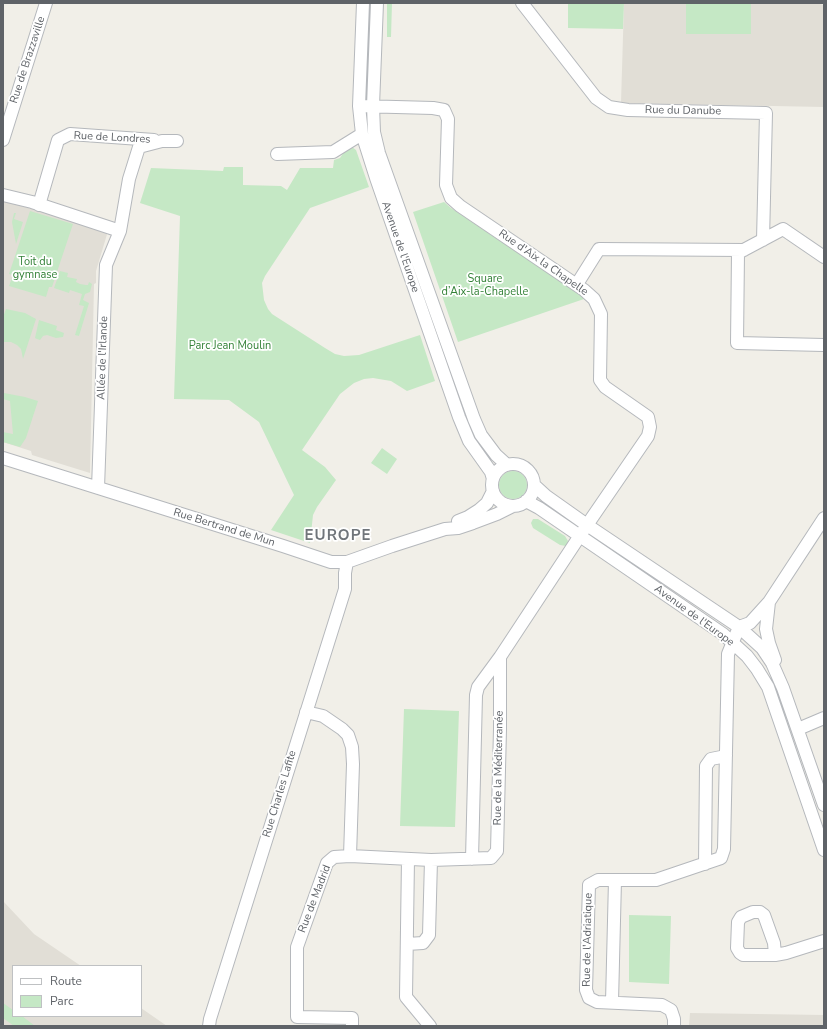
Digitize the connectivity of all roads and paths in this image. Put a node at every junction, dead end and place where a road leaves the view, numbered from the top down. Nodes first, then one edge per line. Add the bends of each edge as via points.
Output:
1 (46, 3) edge
2 (363, 3) edge
3 (377, 3) edge
4 (522, 3) edge
5 (359, 106) junction
6 (373, 106) junction
7 (362, 134) junction
8 (3, 140) edge
9 (162, 141) junction
10 (177, 141) dead end
11 (277, 154) dead end
12 (3, 195) edge
13 (39, 205) junction
14 (120, 231) junction
15 (763, 240) junction
16 (740, 250) junction
17 (824, 256) edge
18 (577, 284) junction
19 (427, 307) junction
20 (824, 345) edge
21 (3, 458) edge
22 (507, 465) junction
23 (493, 478) junction
24 (534, 485) junction
25 (98, 488) junction
26 (493, 491) junction
27 (526, 501) junction
28 (513, 506) junction
29 (824, 518) edge
30 (587, 525) junction
31 (444, 529) junction
32 (579, 536) junction
33 (347, 562) junction
34 (769, 602) junction
35 (739, 627) junction
36 (734, 643) junction
37 (500, 657) junction
38 (783, 688) junction
39 (306, 712) junction
40 (824, 718) edge
41 (798, 729) junction
42 (726, 756) junction
43 (824, 805) edge
44 (824, 850) edge
45 (350, 856) junction
46 (408, 859) junction
47 (472, 859) junction
48 (430, 860) junction
49 (705, 864) junction
50 (615, 880) junction
51 (824, 940) edge
52 (407, 944) junction
53 (775, 955) dead end
54 (612, 1002) junction
55 (209, 1026) edge
56 (352, 1026) edge
57 (430, 1026) edge
58 (674, 1026) edge

1 - 8 street, Rue de Brazzaville
2 - 5 street, Avenue de l'Europe
3 - 6 street, Avenue de l'Europe
4 - 15 street, Rue du Danube via 596,98 609,107 628,110 766,113
5 - 6 street, Rue d'Aix la Chapelle
5 - 7 street, Avenue de l'Europe
6 - 18 street, Rue d'Aix la Chapelle via 444,110 448,119 446,185 451,198
6 - 19 street, Avenue de l'Europe via 374,132 379,153
7 - 11 street via 333,152
7 - 19 street, Avenue de l'Europe via 376,178
9 - 10 street, Rue de Londres
9 - 13 street, Rue de Londres via 70,134 58,140
9 - 14 street, Rue de Londres via 139,148 129,179
12 - 13 street
13 - 14 street
14 - 25 street, Allée de l'Irlande via 106,265
15 - 16 street
15 - 17 street via 783,229
16 - 18 street via 598,249
16 - 20 street via 737,343
18 - 30 street, Rue d'Aix la Chapelle via 594,299 601,314 600,380 604,387 648,417 650,427 648,436
19 - 22 street, Avenue de l'Europe via 481,435 496,456
19 - 23 street, Avenue de l'Europe via 458,417 469,441
21 - 25 street, Rue Bertrand de Mun
22 - 23 street via 500,468
22 - 24 street via 526,468
23 - 26 street
24 - 27 street
24 - 30 street, Avenue de l'Europe
25 - 33 street, Rue Bertrand de Mun via 331,562
26 - 28 street via 501,502
26 - 31 street, Rue Bertrand de Mun via 479,510
27 - 28 street
27 - 32 street, Avenue de l'Europe
28 - 31 street, Rue Bertrand de Mun via 458,528
29 - 34 street
30 - 32 street
30 - 35 street, Avenue de l'Europe
31 - 33 street, Rue Bertrand de Mun
32 - 36 street, Avenue de l'Europe
32 - 37 street
33 - 39 street, Rue Charles Lafite via 345,590
34 - 35 street via 750,623
34 - 38 street via 766,629
35 - 36 street, Rue de l'Adriatique
35 - 38 street, Avenue de l'Europe via 762,648
36 - 42 street, Rue de l'Adriatique via 728,654
36 - 44 street, Avenue de l'Europe via 747,656 768,687
37 - 47 street via 478,687 476,695
37 - 47 street, Rue de la Méditerranée via 497,851 491,858
38 - 41 street, Avenue de l'Europe
39 - 45 street via 323,716 342,729 348,735 352,747
39 - 55 street, Rue Charles Lafite
40 - 41 street
41 - 43 street, Avenue de l'Europe
42 - 49 street, Rue de l'Adriatique via 724,850 721,858
42 - 49 street via 710,759 706,766
45 - 46 street, Rue de la Méditerranée
45 - 56 street, Rue de Madrid via 334,857 327,863 297,947 297,1017 352,1018
46 - 48 street, Rue de la Méditerranée
46 - 52 street
47 - 48 street, Rue de la Méditerranée
48 - 52 street via 429,936 423,943
49 - 50 street, Rue de l'Adriatique via 656,880
50 - 54 street
50 - 54 street, Rue de l'Adriatique via 598,880 589,884 586,982 589,998 597,1002
51 - 53 street
52 - 57 street via 406,997
54 - 58 street, Rue de l'Adriatique via 662,1005 671,1010

